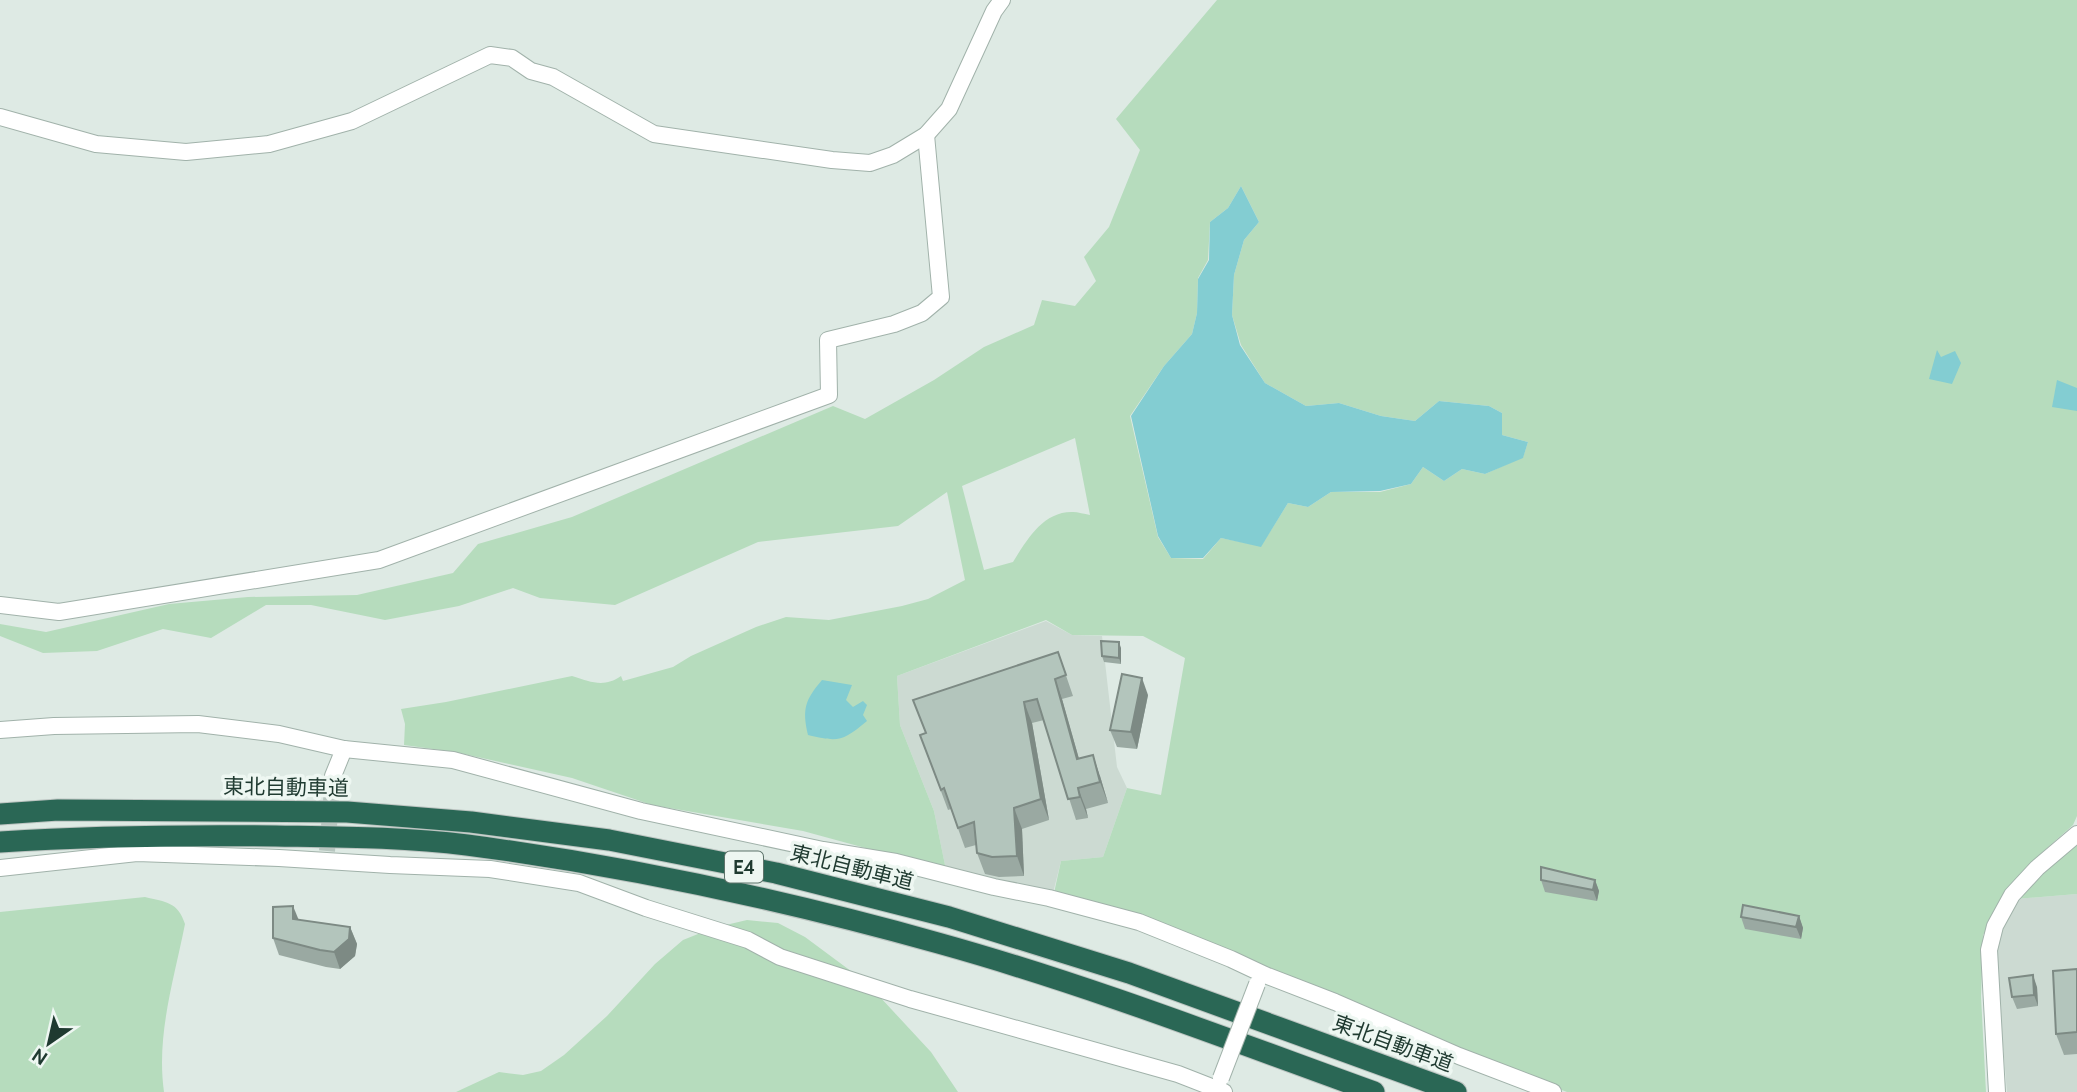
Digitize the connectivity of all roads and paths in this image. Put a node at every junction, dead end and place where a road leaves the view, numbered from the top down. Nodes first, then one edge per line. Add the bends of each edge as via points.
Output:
1 (1002, 0) edge
2 (0, 117) edge
3 (926, 135) junction
4 (0, 605) edge
5 (0, 730) edge
6 (344, 749) junction
7 (333, 776) tunnel mouth
8 (0, 814) edge
9 (2077, 834) edge
10 (0, 842) edge
11 (0, 868) edge
12 (1261, 980) junction
13 (1223, 1087) edge
14 (1374, 1092) edge
15 (1456, 1092) edge
16 (1553, 1092) edge
17 (1997, 1092) edge

1 - 3 street via 949,109
2 - 3 street via 96,144 186,152 270,144 352,121 490,55 512,58 531,71 554,77 654,134 870,163
3 - 4 street via 941,297 922,313 894,324 828,340 829,395 379,561 59,612
5 - 6 street via 198,724 279,734
6 - 7 street
6 - 12 street via 453,760 641,811 1049,898 1139,922 1231,959
8 - 15 highway, 東北自動車道 / E4 via 58,810 347,812 471,822 622,843 776,873 949,917 1129,973
9 - 17 street via 2020,886 1995,926 1989,950
10 - 14 highway, E4 via 192,835 343,837 464,845 604,867 769,899 940,943 1121,1000
11 - 13 street via 137,853 325,857 489,869 579,883 909,999
12 - 13 street, bridge
12 - 16 street via 1335,1002

